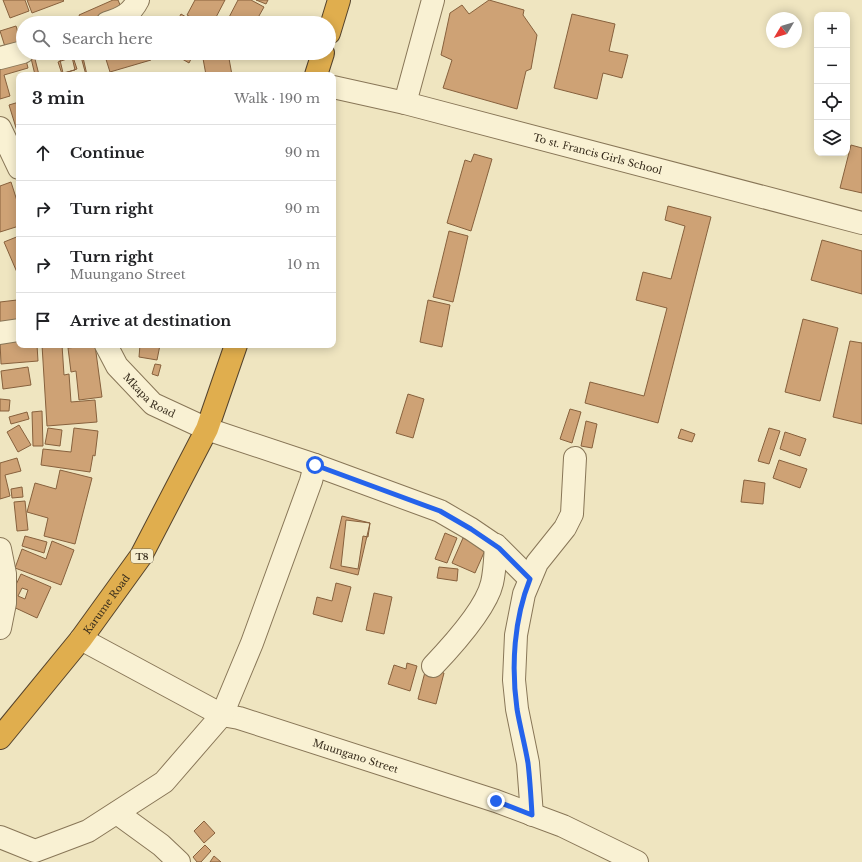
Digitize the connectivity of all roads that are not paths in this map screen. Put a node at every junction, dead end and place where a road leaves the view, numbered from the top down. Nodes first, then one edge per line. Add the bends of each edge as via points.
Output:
1 (138, 0) edge
2 (339, 0) edge
3 (433, 0) edge
4 (125, 16) edge
5 (334, 16) edge
6 (16, 54) edge
7 (0, 58) edge
8 (321, 60) edge
9 (317, 72) edge
10 (336, 88) edge
11 (405, 103) junction
12 (0, 128) edge
13 (16, 162) edge
14 (862, 224) edge
15 (16, 330) edge
16 (0, 333) edge
17 (108, 348) edge
18 (235, 348) edge
19 (207, 429) junction
20 (574, 458) dead end
21 (315, 465) junction
22 (496, 545) junction
23 (0, 549) edge
24 (530, 579) junction
25 (0, 628) edge
26 (81, 639) junction
27 (433, 666) dead end
28 (222, 715) junction
29 (0, 738) edge
30 (117, 812) junction
31 (532, 815) junction
32 (0, 837) edge
33 (179, 862) edge
34 (637, 862) edge

1 - 4 street
2 - 5 highway
3 - 11 street
6 - 7 street
8 - 9 highway
10 - 11 street, To st. Francis Girls School
11 - 14 street, To st. Francis Girls School
12 - 13 street
15 - 16 street
17 - 19 street, Mkapa Road via 117,366 154,404
18 - 19 highway, Karume Road / T8
19 - 21 street, Mkapa Road
19 - 26 highway, Karume Road / T8 via 141,556
20 - 24 street via 572,514 565,528 536,563
21 - 22 street, Mkapa Road via 440,511
21 - 28 street via 252,643
22 - 24 street, Mkapa Road
22 - 27 street via 492,584 482,605
23 - 25 street via 5,574 5,603
24 - 31 street via 524,594 516,635 514,680 528,763
26 - 28 street, Muungano Street
26 - 29 highway, Karume Road / T8
28 - 30 street via 164,782
28 - 31 street, Muungano Street via 239,718
30 - 32 street via 88,831 35,851
30 - 33 street
31 - 34 street, Muungano Street via 563,826

